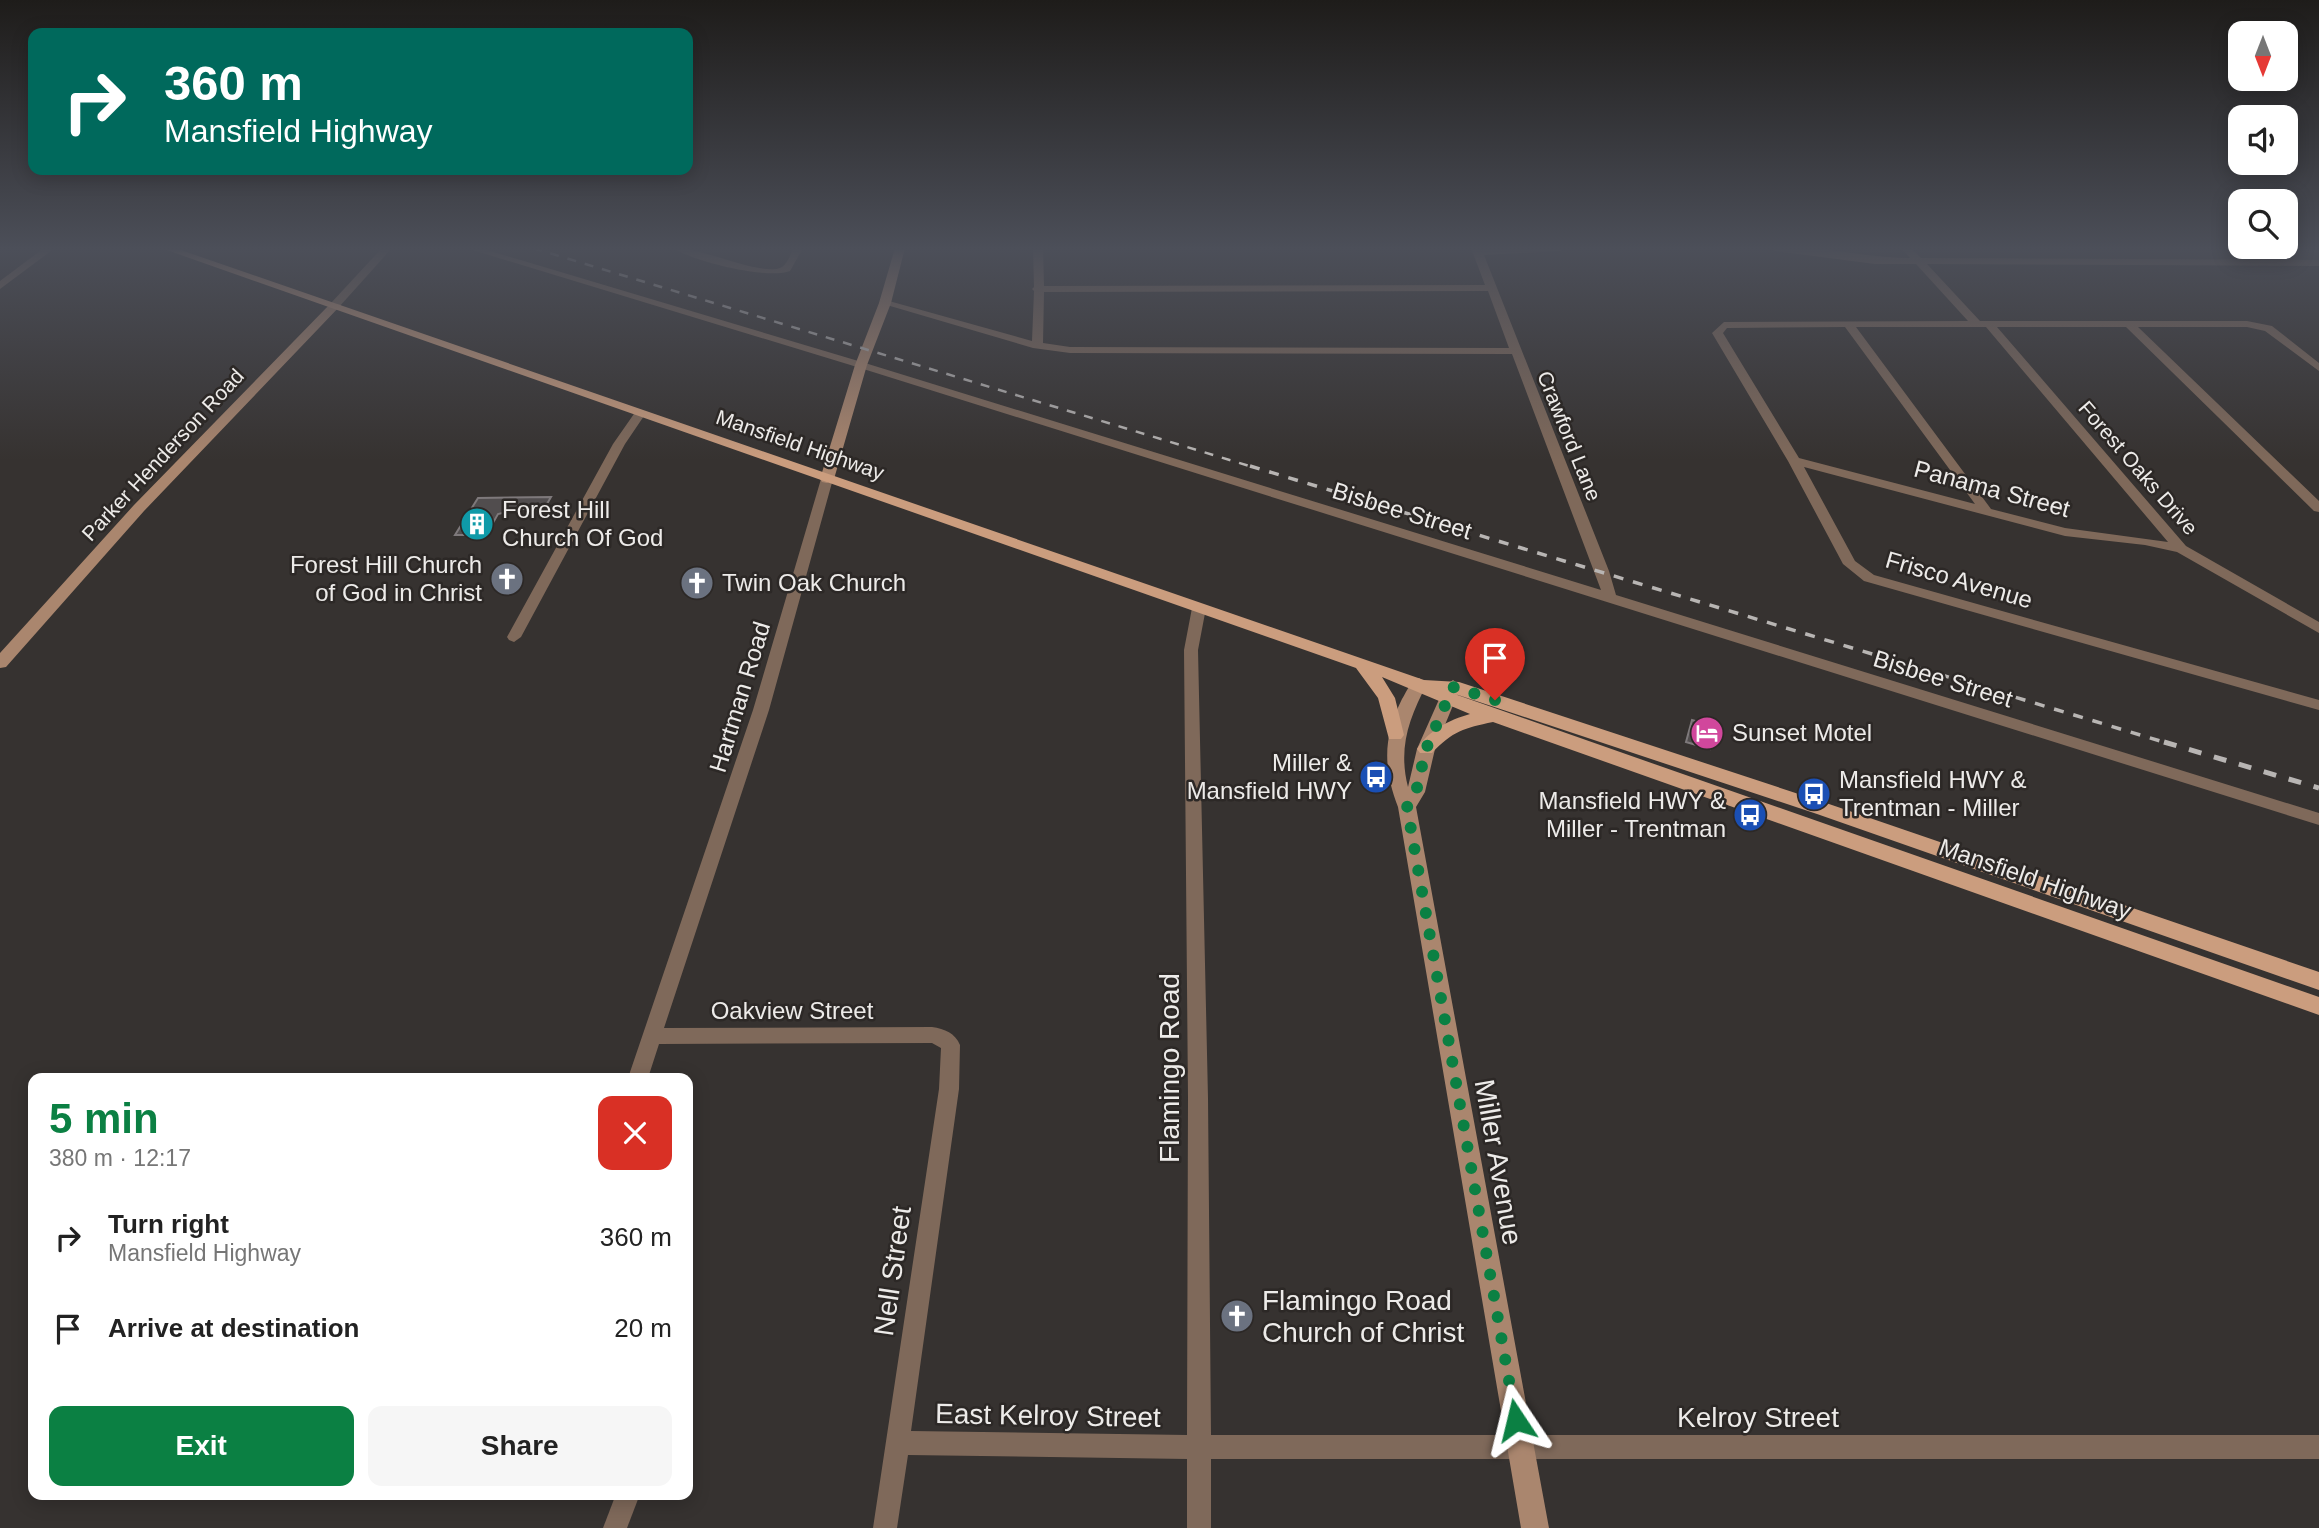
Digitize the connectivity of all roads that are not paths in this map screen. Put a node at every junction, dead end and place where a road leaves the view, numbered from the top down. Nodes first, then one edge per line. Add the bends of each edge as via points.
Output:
1 (321, 319) edge
2 (375, 319) edge
3 (710, 319) edge
4 (879, 319) edge
5 (943, 319) edge
6 (1040, 319) edge
7 (1502, 319) edge
8 (1978, 319) edge
9 (1848, 324) junction
10 (1983, 324) junction
11 (2130, 325) junction
12 (1037, 346) junction
13 (1515, 351) junction
14 (861, 365) junction
15 (2319, 368) edge
16 (640, 413) junction
17 (1794, 461) junction
18 (827, 479) junction
19 (2319, 509) edge
20 (1986, 511) junction
21 (2181, 549) junction
22 (1610, 600) junction
23 (1199, 608) junction
24 (2319, 628) edge
25 (514, 637) dead end
26 (1356, 662) junction
27 (0, 663) edge
28 (1419, 684) junction
29 (1450, 693) junction
30 (2319, 705) edge
31 (1496, 716) junction
32 (1395, 735) junction
33 (1426, 749) junction
34 (1407, 807) junction
35 (1823, 809) junction
36 (2319, 819) edge
37 (1817, 828) junction
38 (2319, 981) edge
39 (2319, 1006) edge
40 (932, 1035) joint
41 (653, 1036) junction
42 (640, 1073) edge
43 (897, 1443) junction
44 (1198, 1447) junction
45 (1521, 1447) junction
46 (2319, 1447) edge
47 (626, 1500) edge
48 (615, 1528) edge
49 (885, 1528) edge
50 (1199, 1528) edge
51 (1535, 1528) edge

1 - 27 street, Parker Henderson Road via 139,509
2 - 16 main road, Mansfield Highway
3 - 14 street, Bisbee Street
4 - 14 street, Hartman Road
5 - 12 street
6 - 12 street
7 - 13 street, Crawford Lane
8 - 10 street, Forest Oaks Drive
9 - 10 street
9 - 17 street, Frisco Avenue via 1734,324 1718,329
9 - 20 street
10 - 11 street
10 - 21 street, Forest Oaks Drive
11 - 15 street via 2247,324 2268,328
11 - 19 street
12 - 13 street via 1070,350
13 - 22 street, Crawford Lane
14 - 18 street, Hartman Road
14 - 22 street, Bisbee Street
16 - 18 main road, Mansfield Highway
16 - 25 street
17 - 20 street, Panama Street
17 - 30 street, Frisco Avenue via 1850,564 1869,578
18 - 23 main road, Mansfield Highway
18 - 41 street, Hartman Road via 761,710
20 - 21 street, Panama Street via 2081,535
21 - 24 street, Forest Oaks Drive
22 - 36 street, Bisbee Street
23 - 26 main road, Mansfield Highway
23 - 44 street, Flamingo Road via 1191,650
26 - 28 main road, Mansfield Highway
26 - 32 main road via 1376,678 1386,694
28 - 29 main road, Mansfield Highway
28 - 32 street, Miller Avenue
29 - 31 main road, Mansfield Highway
29 - 33 street
29 - 35 main road, Mansfield Highway
31 - 33 main road via 1458,722
31 - 37 main road, Mansfield Highway
32 - 34 street, Miller Avenue via 1395,781
33 - 34 street via 1416,792
34 - 45 street, Miller Avenue
35 - 37 main road
35 - 38 main road, Mansfield Highway
37 - 39 main road, Mansfield Highway
40 - 41 street, Oakview Street
40 - 43 street, Nell Street via 951,1045 952,1062
41 - 42 street, Hartman Road
43 - 44 street, East Kelroy Street
43 - 49 street, Nell Street
44 - 45 street, Kelroy Street
44 - 50 street, Flamingo Road
45 - 46 street, Kelroy Street
45 - 51 street, Miller Avenue
47 - 48 street

